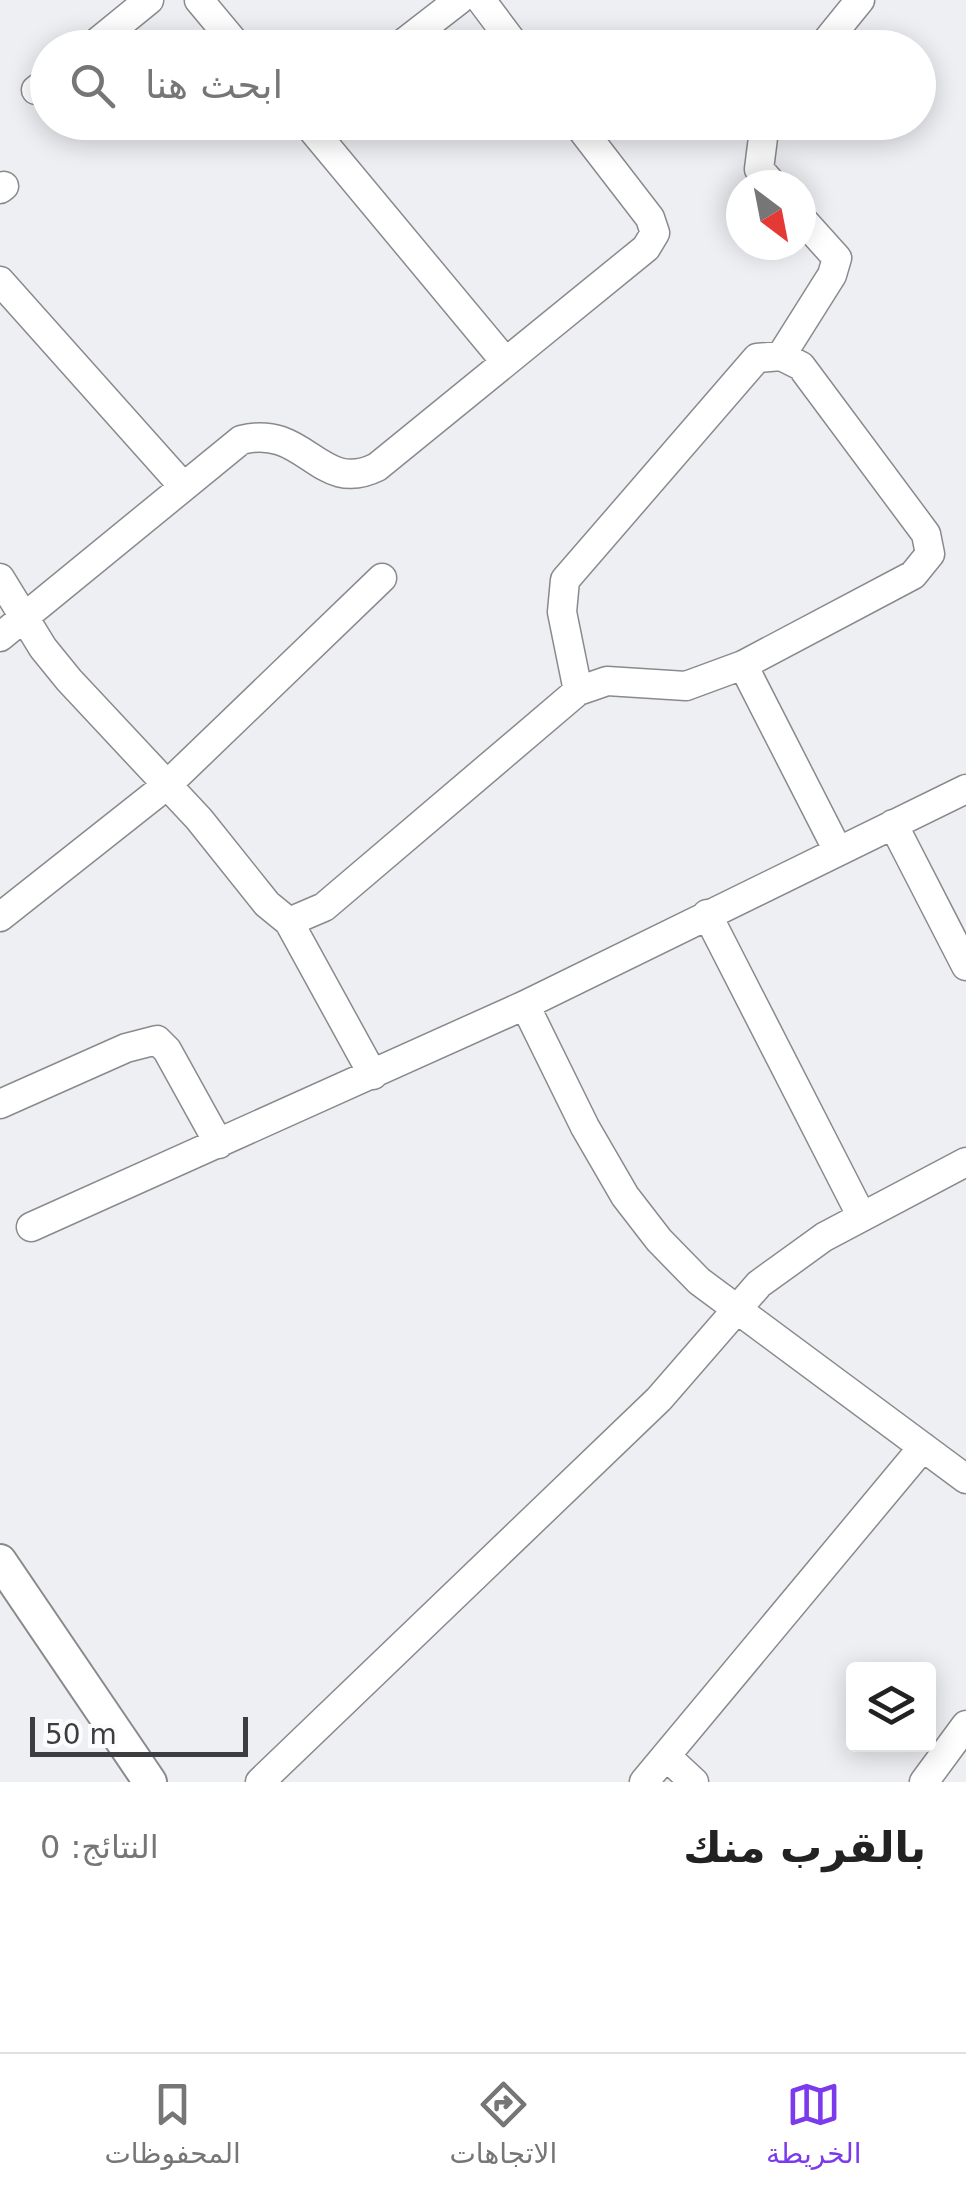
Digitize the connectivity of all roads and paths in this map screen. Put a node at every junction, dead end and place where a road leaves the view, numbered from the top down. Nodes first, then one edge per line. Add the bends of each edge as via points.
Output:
1 (150, 0) edge
2 (199, 0) edge
3 (458, 0) edge
4 (480, 0) edge
5 (849, 6) edge
6 (112, 30) edge
7 (224, 30) edge
8 (420, 30) edge
9 (504, 30) edge
10 (834, 30) edge
11 (321, 140) edge
12 (590, 140) edge
13 (763, 140) edge
14 (760, 170) edge
15 (816, 235) edge
16 (0, 281) edge
17 (781, 356) junction
18 (504, 360) junction
19 (183, 486) junction
20 (0, 578) edge
21 (382, 578) dead end
22 (26, 620) junction
23 (0, 638) edge
24 (744, 665) junction
25 (578, 691) junction
26 (167, 785) junction
27 (966, 789) edge
28 (893, 824) junction
29 (838, 851) junction
30 (707, 914) junction
31 (0, 917) edge
32 (288, 922) junction
33 (966, 966) edge
34 (525, 1005) junction
35 (373, 1074) junction
36 (0, 1104) edge
37 (219, 1144) junction
38 (966, 1162) edge
39 (862, 1216) junction
40 (30, 1227) dead end
41 (736, 1309) junction
42 (923, 1447) junction
43 (961, 1465) edge
44 (0, 1560) edge
45 (966, 1725) edge
46 (666, 1756) junction
47 (150, 1782) edge
48 (260, 1782) edge
49 (644, 1782) edge
50 (694, 1782) edge
51 (924, 1782) edge

1 - 6 street
2 - 7 street
3 - 8 street
4 - 9 street
5 - 10 street
11 - 18 street
12 - 18 street via 654,232 646,248
13 - 14 street
15 - 17 street via 836,258 832,275
16 - 19 street
17 - 24 street via 801,366 926,534 930,554 913,575
17 - 25 street via 758,358 565,580 562,612
18 - 19 street via 358,476 341,476 279,437 262,434 241,440
19 - 22 street
20 - 22 street
21 - 26 street
22 - 23 street
22 - 26 street via 69,680
24 - 25 street via 686,686 607,681
24 - 29 street
25 - 32 street via 324,907
26 - 31 street
26 - 32 street
27 - 28 street
28 - 29 street
28 - 33 street
29 - 30 street
30 - 34 street
30 - 39 street
32 - 35 street
34 - 35 street
34 - 41 street via 624,1196 658,1240
35 - 37 street
36 - 37 street via 157,1040
37 - 40 street
38 - 39 street
39 - 41 street via 784,1262
41 - 42 street
41 - 48 street via 659,1399
42 - 43 street
42 - 46 street
44 - 47 street
45 - 51 street
46 - 49 street
46 - 50 street

